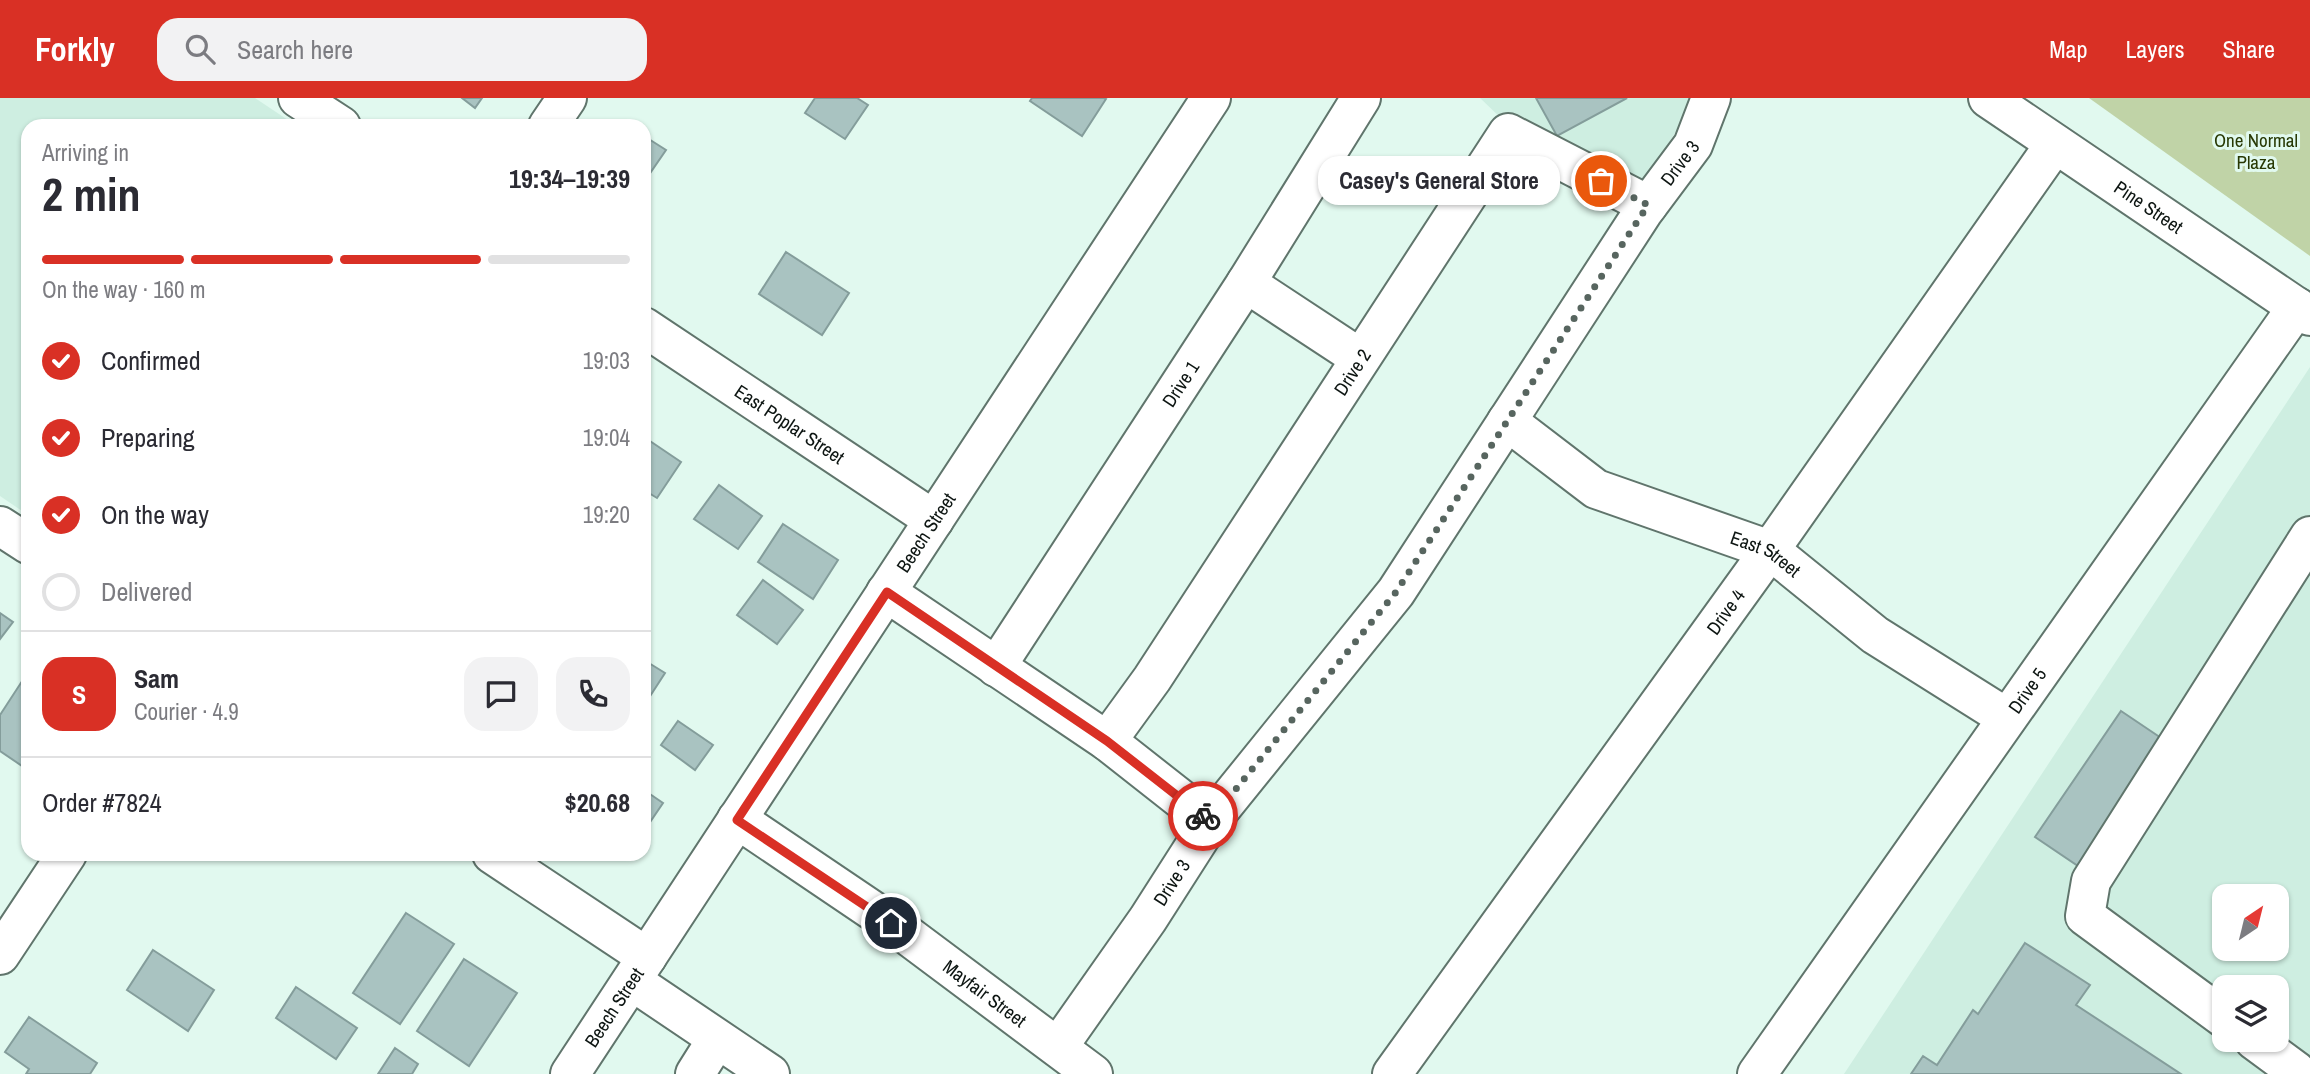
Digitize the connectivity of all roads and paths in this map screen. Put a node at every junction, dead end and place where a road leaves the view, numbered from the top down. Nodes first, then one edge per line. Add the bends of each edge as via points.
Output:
1 (298, 98) edge
2 (567, 98) edge
3 (1211, 98) edge
4 (1361, 98) edge
5 (1711, 98) edge
6 (1988, 98) edge
7 (330, 119) edge
8 (553, 119) edge
9 (2055, 144) junction
10 (1648, 205) junction
11 (1246, 283) junction
12 (2303, 312) edge
13 (651, 332) edge
14 (1360, 358) junction
15 (1507, 421) junction
16 (934, 520) junction
17 (0, 526) edge
18 (2310, 536) edge
19 (21, 540) edge
20 (1770, 550) junction
21 (887, 592) junction
22 (996, 667) junction
23 (2007, 718) junction
24 (1107, 741) junction
25 (737, 820) junction
26 (1210, 821) junction
27 (62, 861) edge
28 (501, 861) edge
29 (0, 955) edge
30 (639, 969) junction
31 (2212, 1009) edge
32 (717, 1038) junction
33 (1058, 1047) junction
34 (2276, 1052) edge
35 (2300, 1065) edge
36 (570, 1074) edge
37 (695, 1074) edge
38 (770, 1074) edge
39 (1093, 1074) edge
40 (1391, 1074) edge
41 (1757, 1074) edge

1 - 7 street
2 - 8 street
3 - 16 street, Beech Street
4 - 11 street, Drive 1
5 - 10 street, Drive 3 via 1693,145
6 - 9 street, Pine Street
9 - 12 street, Pine Street
9 - 20 street, Drive 4
10 - 14 street, Drive 2 via 1508,133
10 - 15 street, Drive 3
11 - 14 street
11 - 22 street, Drive 1
12 - 23 street, Drive 5
13 - 16 street, East Poplar Street
14 - 24 street, Drive 2 via 1152,680
15 - 20 street, East Street via 1597,488
15 - 26 street, Drive 3 via 1396,592
16 - 21 street, Beech Street
17 - 19 street
18 - 31 street via 2091,881 2085,916
20 - 23 street, East Street via 1875,635
20 - 40 street, Drive 4
21 - 22 street
21 - 25 street, Beech Street
22 - 24 street
23 - 41 street, Drive 5
24 - 26 street
25 - 30 street, Beech Street
25 - 33 street, Mayfair Street via 891,923
26 - 33 street, Drive 3
27 - 29 street
28 - 30 street
30 - 32 street
30 - 36 street, Beech Street
32 - 37 street
32 - 38 street
33 - 39 street, Mayfair Street
34 - 35 street

